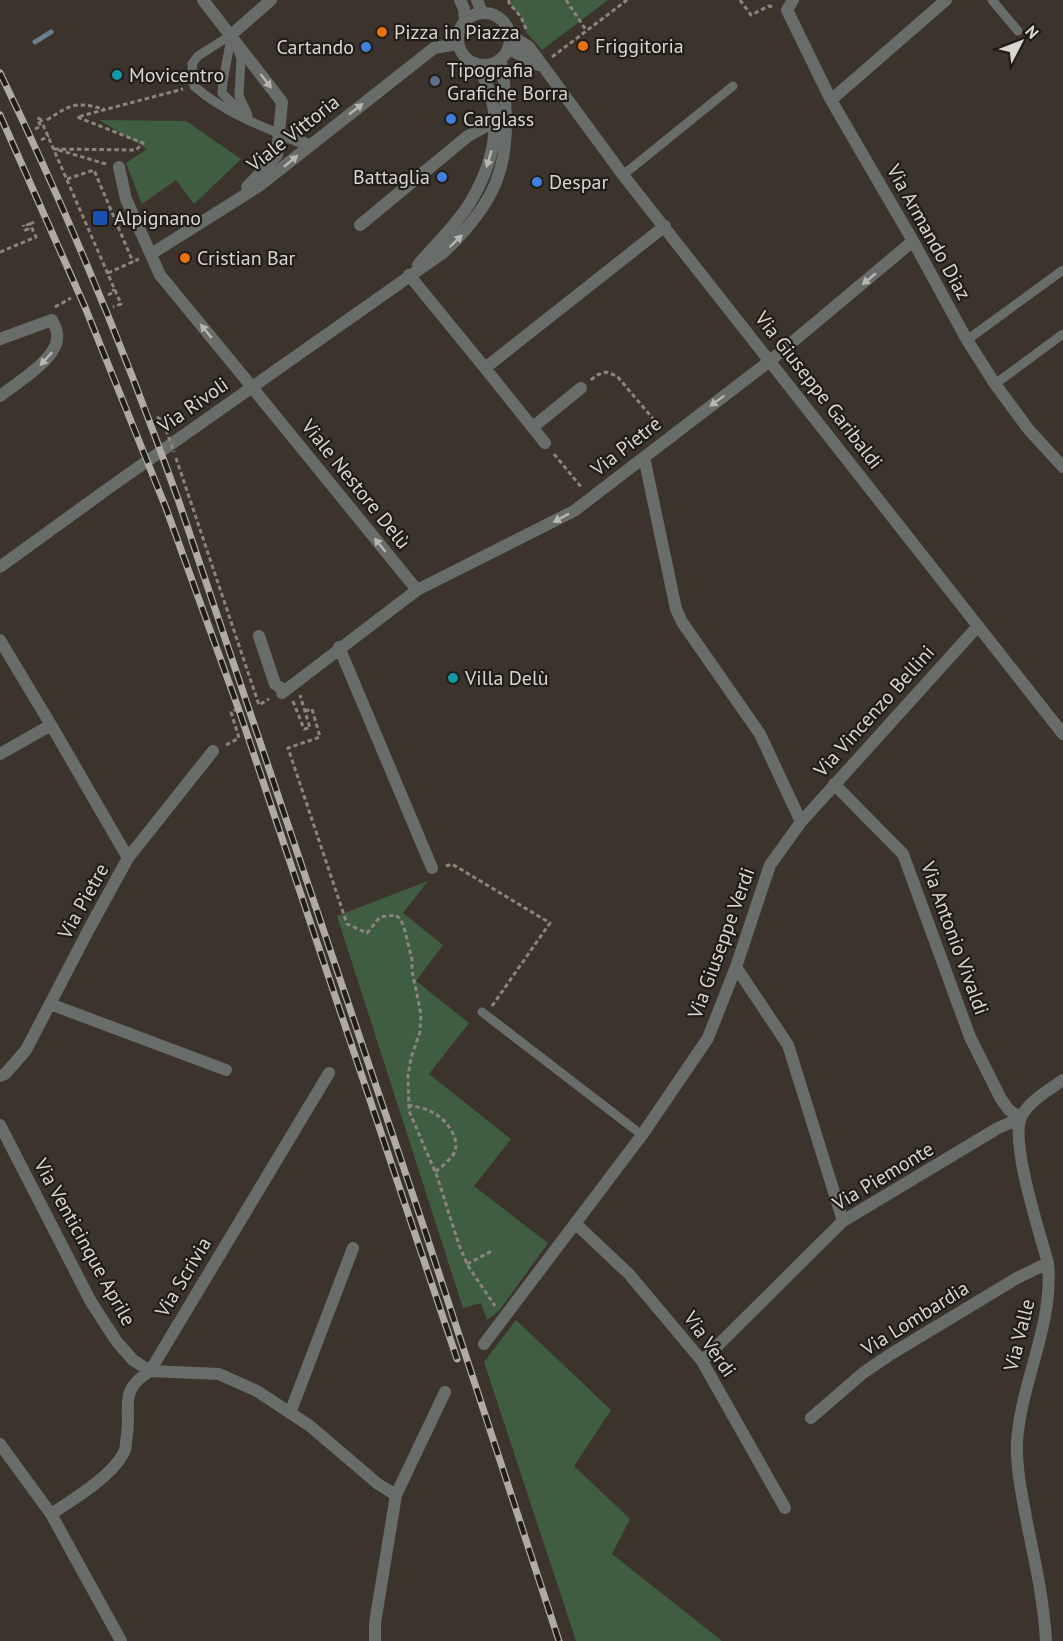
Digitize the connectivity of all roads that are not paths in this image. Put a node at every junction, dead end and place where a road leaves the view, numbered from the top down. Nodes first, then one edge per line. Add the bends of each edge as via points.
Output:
1 (203, 0) edge
2 (271, 0) edge
3 (460, 0) edge
4 (477, 0) edge
5 (946, 0) edge
6 (992, 0) edge
7 (793, 1) edge
8 (482, 13) junction
9 (465, 21) junction
10 (1018, 31) dead end
11 (509, 34) junction
12 (231, 35) junction
13 (458, 44) junction
14 (508, 48) junction
15 (500, 59) junction
16 (475, 63) junction
17 (545, 70) junction
18 (733, 86) dead end
19 (831, 100) junction
20 (494, 122) junction
21 (252, 123) junction
22 (280, 134) junction
23 (309, 145) junction
24 (119, 168) road end
25 (623, 175) junction
26 (236, 199) junction
27 (360, 225) dead end
28 (665, 226) junction
29 (913, 241) junction
30 (151, 254) junction
31 (1063, 270) edge
32 (409, 275) junction
33 (1063, 334) edge
34 (0, 339) edge
35 (967, 340) junction
36 (771, 360) junction
37 (485, 368) junction
38 (995, 384) junction
39 (580, 388) road end
40 (0, 396) edge
41 (533, 427) junction
42 (545, 443) road end
43 (644, 457) junction
44 (1063, 468) edge
45 (0, 567) edge
46 (417, 590) junction
47 (978, 626) junction
48 (259, 636) dead end
49 (0, 640) edge
50 (339, 648) junction
51 (51, 725) junction
52 (1063, 734) edge
53 (213, 751) road end
54 (0, 754) edge
55 (834, 784) junction
56 (801, 822) junction
57 (128, 858) junction
58 (432, 868) road end
59 (736, 967) junction
60 (50, 1004) junction
61 (484, 1014) road end
62 (226, 1070) dead end
63 (329, 1073) dead end
64 (0, 1076) edge
65 (1063, 1080) edge
66 (1021, 1118) junction
67 (0, 1125) edge
68 (642, 1135) junction
69 (843, 1221) junction
70 (575, 1223) junction
71 (353, 1248) dead end
72 (1048, 1263) junction
73 (484, 1344) dead end
74 (702, 1361) junction
75 (150, 1371) junction
76 (445, 1392) dead end
77 (290, 1413) junction
78 (811, 1418) dead end
79 (0, 1443) edge
80 (396, 1495) junction
81 (785, 1508) dead end
82 (51, 1514) junction
83 (121, 1641) edge
84 (375, 1641) edge
85 (1046, 1641) edge

1 - 12 street
2 - 12 street
3 - 9 street
4 - 8 street
5 - 19 street
6 - 10 lane
7 - 19 street, Via Armando Diaz via 787,10
8 - 9 street
8 - 11 street via 498,17
9 - 13 street via 458,33
11 - 14 street
11 - 17 street, Via Giuseppe Garibaldi via 529,47
12 - 21 lane via 242,58 239,96
12 - 21 lane via 222,93
12 - 21 lane via 192,64 194,86 210,100
12 -> 22 street via 282,102
13 - 16 street
23 -> 13 street, Viale Vittoria via 434,48
14 - 15 street
14 - 17 street, Via Giuseppe Garibaldi
15 - 16 street via 489,64
32 -> 15 street, Via Rivoli via 444,252 466,231 483,210 497,182 508,129 505,75
16 - 20 street, Via Rivoli via 492,95
17 - 25 street, Via Giuseppe Garibaldi
18 - 25 lane
19 - 29 street, Via Armando Diaz
20 - 27 street via 468,136
20 -> 32 street, Via Rivoli via 491,156 471,202
21 - 22 lane
22 - 23 street
22 - 26 street via 277,155
26 -> 23 street, Viale Vittoria
24 - 30 street via 126,199
25 - 28 street, Via Giuseppe Garibaldi
26 - 30 street, Viale Vittoria
28 - 36 street, Via Giuseppe Garibaldi
28 - 37 street
29 - 35 street, Via Armando Diaz
29 -> 36 street, Via Pietre
46 -> 30 street, Viale Nestore Delù, bridge via 160,275
31 - 35 lane
32 - 37 street
32 - 45 street, Via Rivoli
33 - 38 lane
34 -> 40 street via 53,317 58,335 56,346 41,364
35 - 38 street, Via Armando Diaz
36 -> 43 street, Via Pietre
36 - 47 street, Via Giuseppe Garibaldi
37 - 41 street
38 - 44 street, Via Armando Diaz
39 - 41 street
41 - 42 street
43 -> 46 street, Via Pietre via 574,511
43 - 56 street via 676,609 760,734
46 - 50 street, Via Pietre
47 - 52 street, Via Giuseppe Garibaldi
47 - 55 street, Via Vincenzo Bellini
48 - 50 street, Via Pietre via 275,684 286,693
49 - 51 street
50 - 58 street
51 - 54 street
51 - 57 street
53 - 57 street, Via Pietre
55 - 56 street, Via Vincenzo Bellini
55 - 66 street, Via Antonio Vivaldi via 903,854 970,1037 1001,1099
56 - 59 street, Via Giuseppe Verdi via 770,865
57 - 60 street, Via Pietre
59 - 68 street, Via Giuseppe Verdi via 708,1038
59 - 69 street via 788,1045
60 - 62 street
60 - 64 street, Via Pietre via 26,1050
61 - 68 lane
63 - 75 street, Via Scrivia
65 - 66 street
66 - 69 street, Via Piemonte
66 - 72 street, Via Valle via 1019,1154
67 - 75 street, Via Venticinque Aprile via 91,1302 117,1342
68 - 70 street, Via Giuseppe Verdi
69 - 74 street, Via Piemonte
70 - 73 street, Via Giuseppe Verdi
70 - 74 street, Via Verdi via 628,1274
71 - 77 street
72 - 78 street, Via Lombardia via 891,1354
72 - 85 street, Via Valle via 1046,1318 1027,1386 1017,1442
74 - 81 street, Via Verdi
75 - 77 street via 219,1374 257,1391
75 - 82 street, Via Scrivia via 135,1380 127,1395 130,1425 124,1454 100,1480
76 - 80 street
77 - 80 street
79 - 82 street
80 - 84 street
82 - 83 street

